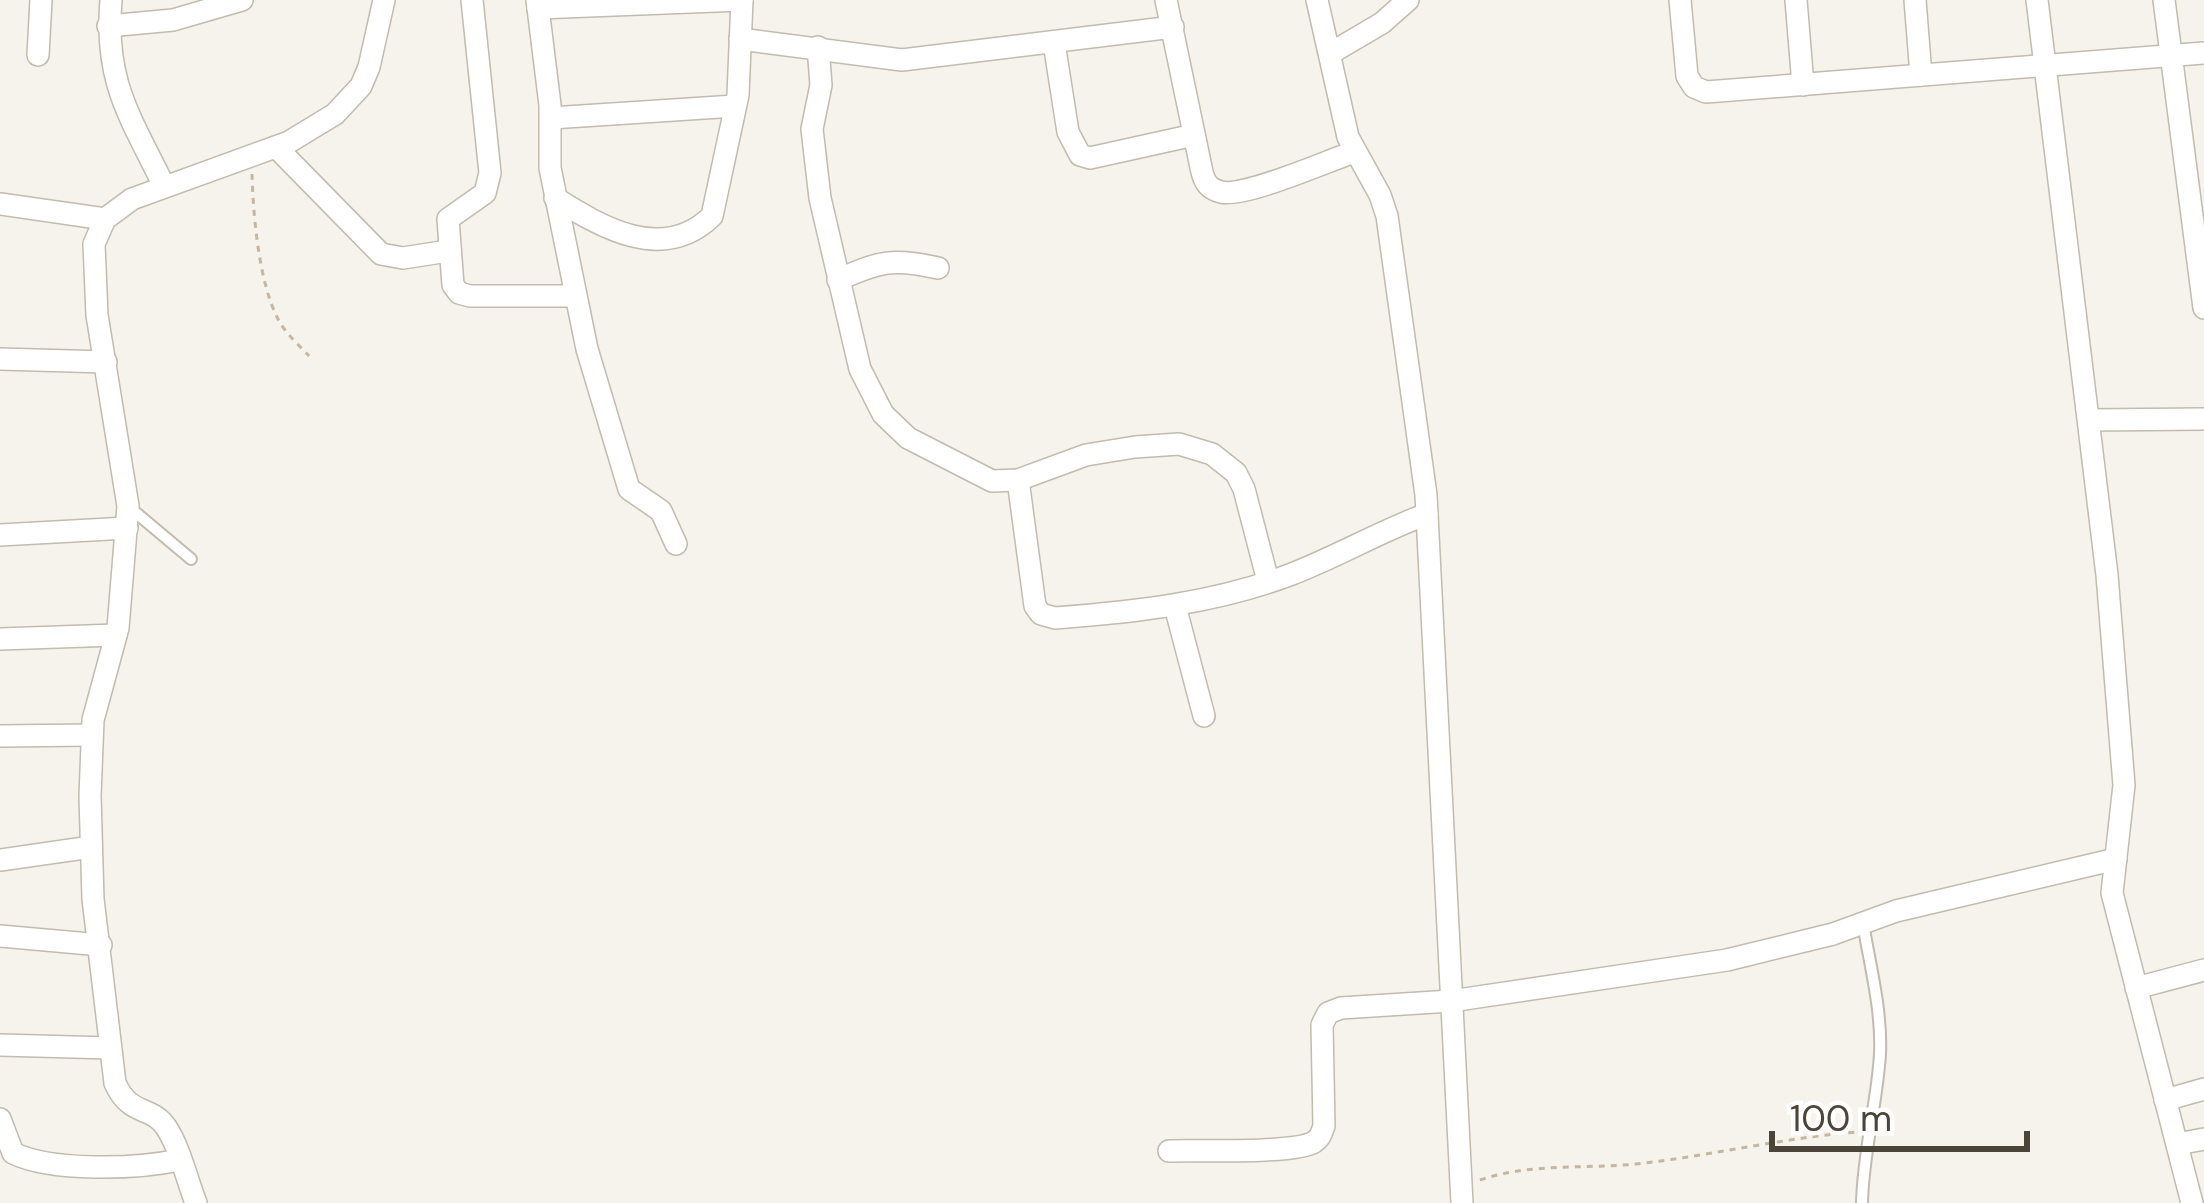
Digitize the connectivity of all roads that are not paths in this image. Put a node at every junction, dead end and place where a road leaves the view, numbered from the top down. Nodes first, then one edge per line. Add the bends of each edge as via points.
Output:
1 (41, 0) edge
2 (111, 0) edge
3 (242, 0) edge
4 (385, 0) edge
5 (472, 0) edge
6 (742, 0) edge
7 (1166, 0) edge
8 (1317, 0) edge
9 (1408, 0) edge
10 (1680, 0) edge
11 (1796, 0) edge
12 (1915, 0) edge
13 (2037, 0) edge
14 (2164, 0) edge
15 (537, 4) edge
16 (108, 26) junction
17 (1173, 27) junction
18 (740, 38) junction
19 (1054, 43) junction
20 (818, 47) junction
21 (1331, 52) junction
22 (2204, 53) edge
23 (38, 55) dead end
24 (2170, 56) junction
25 (2043, 65) junction
26 (1921, 75) junction
27 (1803, 86) junction
28 (735, 106) junction
29 (551, 118) junction
30 (1194, 135) junction
31 (276, 147) junction
32 (1354, 152) junction
33 (164, 186) junction
34 (555, 198) junction
35 (0, 204) edge
36 (105, 219) junction
37 (448, 251) junction
38 (938, 268) dead end
39 (838, 280) junction
40 (575, 296) junction
41 (2204, 308) edge
42 (0, 359) edge
43 (106, 362) junction
44 (2204, 419) edge
45 (2089, 420) junction
46 (1018, 480) junction
47 (1427, 514) junction
48 (128, 517) junction
49 (0, 535) edge
50 (676, 544) dead end
51 (191, 560) dead end
52 (1268, 581) junction
53 (1174, 606) junction
54 (116, 635) junction
55 (0, 639) edge
56 (1204, 716) dead end
57 (92, 735) junction
58 (0, 736) edge
59 (92, 848) junction
60 (2116, 859) junction
61 (0, 860) edge
62 (1863, 923) junction
63 (0, 935) edge
64 (101, 946) junction
65 (2204, 970) edge
66 (2136, 988) junction
67 (1451, 1001) junction
68 (0, 1045) edge
69 (110, 1048) junction
70 (2204, 1089) edge
71 (2165, 1100) junction
72 (0, 1119) edge
73 (2204, 1139) edge
74 (2176, 1144) junction
75 (1169, 1151) dead end
76 (179, 1160) junction
77 (1461, 1195) edge
78 (196, 1203) edge
79 (1862, 1203) edge
80 (2192, 1203) edge

1 - 23 street
2 - 16 street
3 - 16 street via 173,20
4 - 31 street via 361,86 317,128
5 - 37 street via 490,173 485,193 448,219
6 - 15 street
6 - 18 street
7 - 17 street
8 - 21 street
9 - 21 street
10 - 27 street via 1694,87
11 - 27 street
12 - 26 street
13 - 25 street
14 - 24 street
15 - 29 street
16 - 33 street via 121,100
17 - 19 street
17 - 30 street
18 - 20 street
18 - 28 street
19 - 20 street via 902,60
19 - 30 street via 1068,132 1080,155
20 - 39 street via 813,148
21 - 32 street
22 - 24 street
24 - 25 street
24 - 41 street
25 - 26 street
25 - 45 street
26 - 27 street
28 - 29 street
28 - 34 street via 718,199 704,224 635,238
29 - 34 street
30 - 32 street via 1205,183 1226,194
31 - 33 street
31 - 37 street via 381,254
32 - 47 street via 1387,217
33 - 36 street
34 - 40 street
35 - 36 street
36 - 43 street via 92,265
37 - 40 street via 460,293
38 - 39 street via 885,261
39 - 46 street via 860,369 893,426 980,477
40 - 50 street via 623,474 638,498 661,512
42 - 43 street
43 - 48 street
44 - 45 street
45 - 60 street via 2124,785
46 - 52 street via 1108,451 1197,448 1236,473
46 - 53 street via 1041,614
47 - 52 street
47 - 67 street
48 - 49 street
48 - 51 lane
48 - 54 street
52 - 53 street
53 - 56 street
54 - 55 street
54 - 57 street
57 - 58 street
57 - 59 street
59 - 61 street
59 - 64 street
60 - 62 street
60 - 66 street via 2115,914
62 - 67 street via 1727,960
62 - 79 lane via 1880,1034
63 - 64 street
64 - 69 street
65 - 66 street
66 - 71 street
67 - 75 street via 1328,1013 1324,1126 1310,1144
67 - 77 street
68 - 69 street
69 - 76 street via 122,1098 166,1127
70 - 71 street
71 - 74 street
72 - 76 street via 13,1153 43,1163
73 - 74 street
74 - 80 street
76 - 78 street

